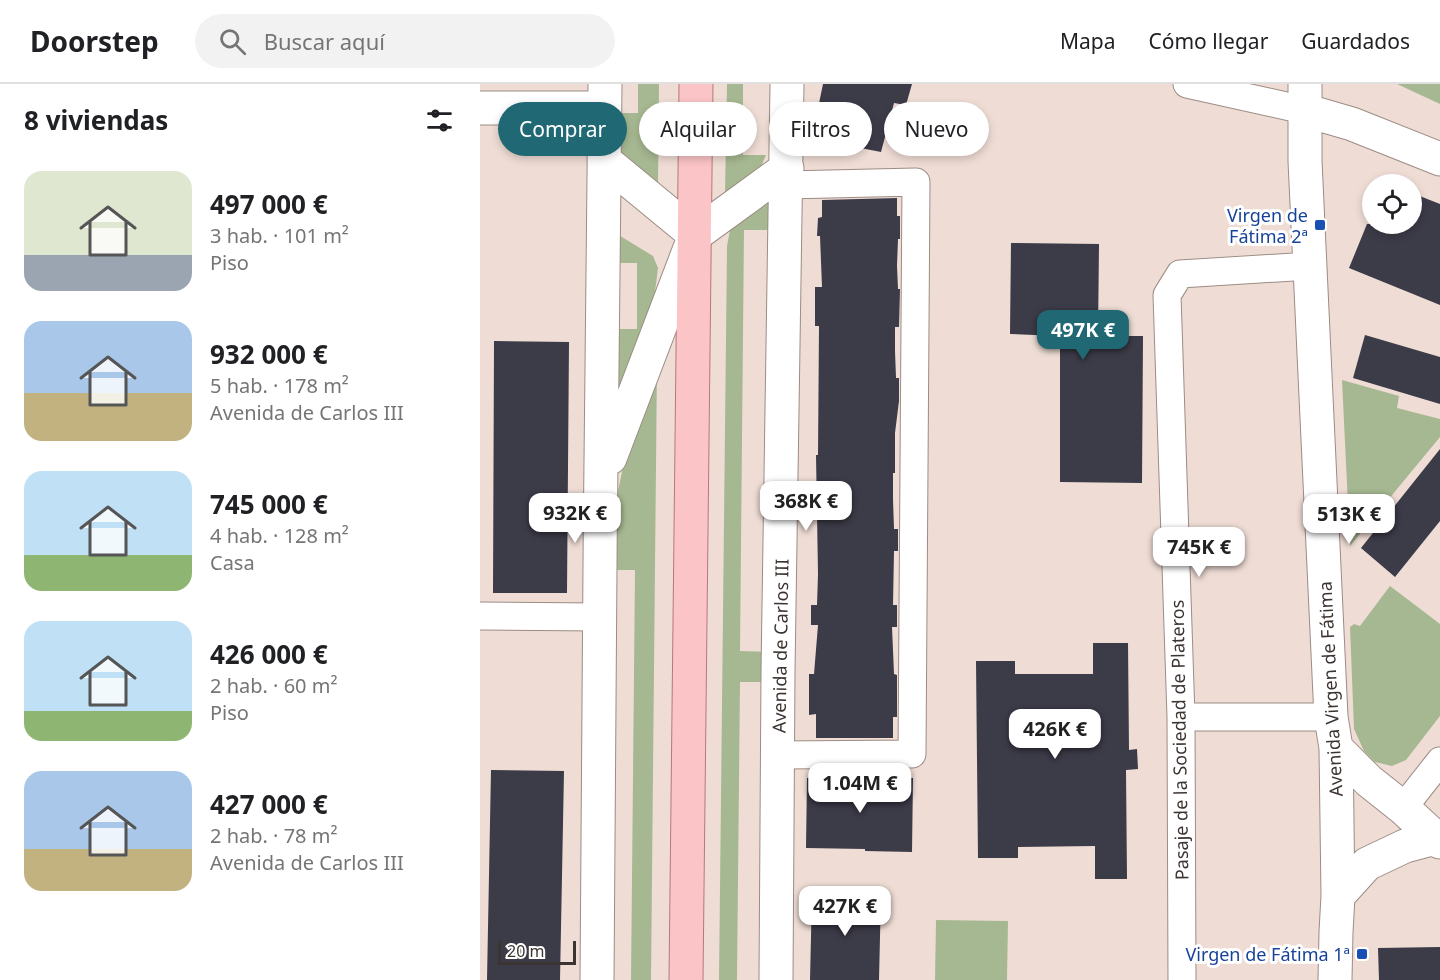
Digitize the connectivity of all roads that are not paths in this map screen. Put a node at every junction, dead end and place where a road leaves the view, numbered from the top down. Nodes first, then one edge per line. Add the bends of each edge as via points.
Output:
1 (696, 84) edge
2 (788, 84) edge
3 (1187, 84) edge
4 (605, 96) edge
5 (1304, 97) edge
6 (480, 108) edge
7 (1440, 159) edge
8 (604, 160) junction
9 (787, 176) junction
10 (695, 235) junction
11 (1310, 266) junction
12 (602, 479) junction
13 (480, 616) edge
14 (599, 617) junction
15 (1182, 717) junction
16 (1333, 732) junction
17 (779, 755) junction
18 (1440, 761) edge
19 (1403, 808) junction
20 (1438, 840) edge
21 (1338, 896) junction
22 (597, 980) edge
23 (686, 980) edge
24 (776, 980) edge
25 (1182, 980) edge
26 (1335, 980) edge

1 - 10 main road
2 - 9 street, Avenida de Carlos III
3 - 5 street
4 - 6 street
4 - 8 street
5 - 7 street via 1352,124
5 - 11 street, Avenida Virgen de Fátima
8 - 10 street
8 - 12 street
9 - 10 street
9 - 17 street, Avenida de Carlos III
9 - 17 street via 916,182 912,754
10 - 12 street
10 - 23 main road
11 - 15 street, Pasaje de la Sociedad de Plateros via 1180,274 1167,295
11 - 16 street, Avenida Virgen de Fátima
12 - 14 street
13 - 14 street
14 - 22 street
15 - 16 street
15 - 25 street, Pasaje de la Sociedad de Plateros
16 - 19 street via 1370,781
16 - 21 street, Avenida Virgen de Fátima
17 - 24 street, Avenida de Carlos III
18 - 19 street
19 - 20 street
20 - 21 street via 1406,846 1367,864
21 - 26 street, Avenida Virgen de Fátima

